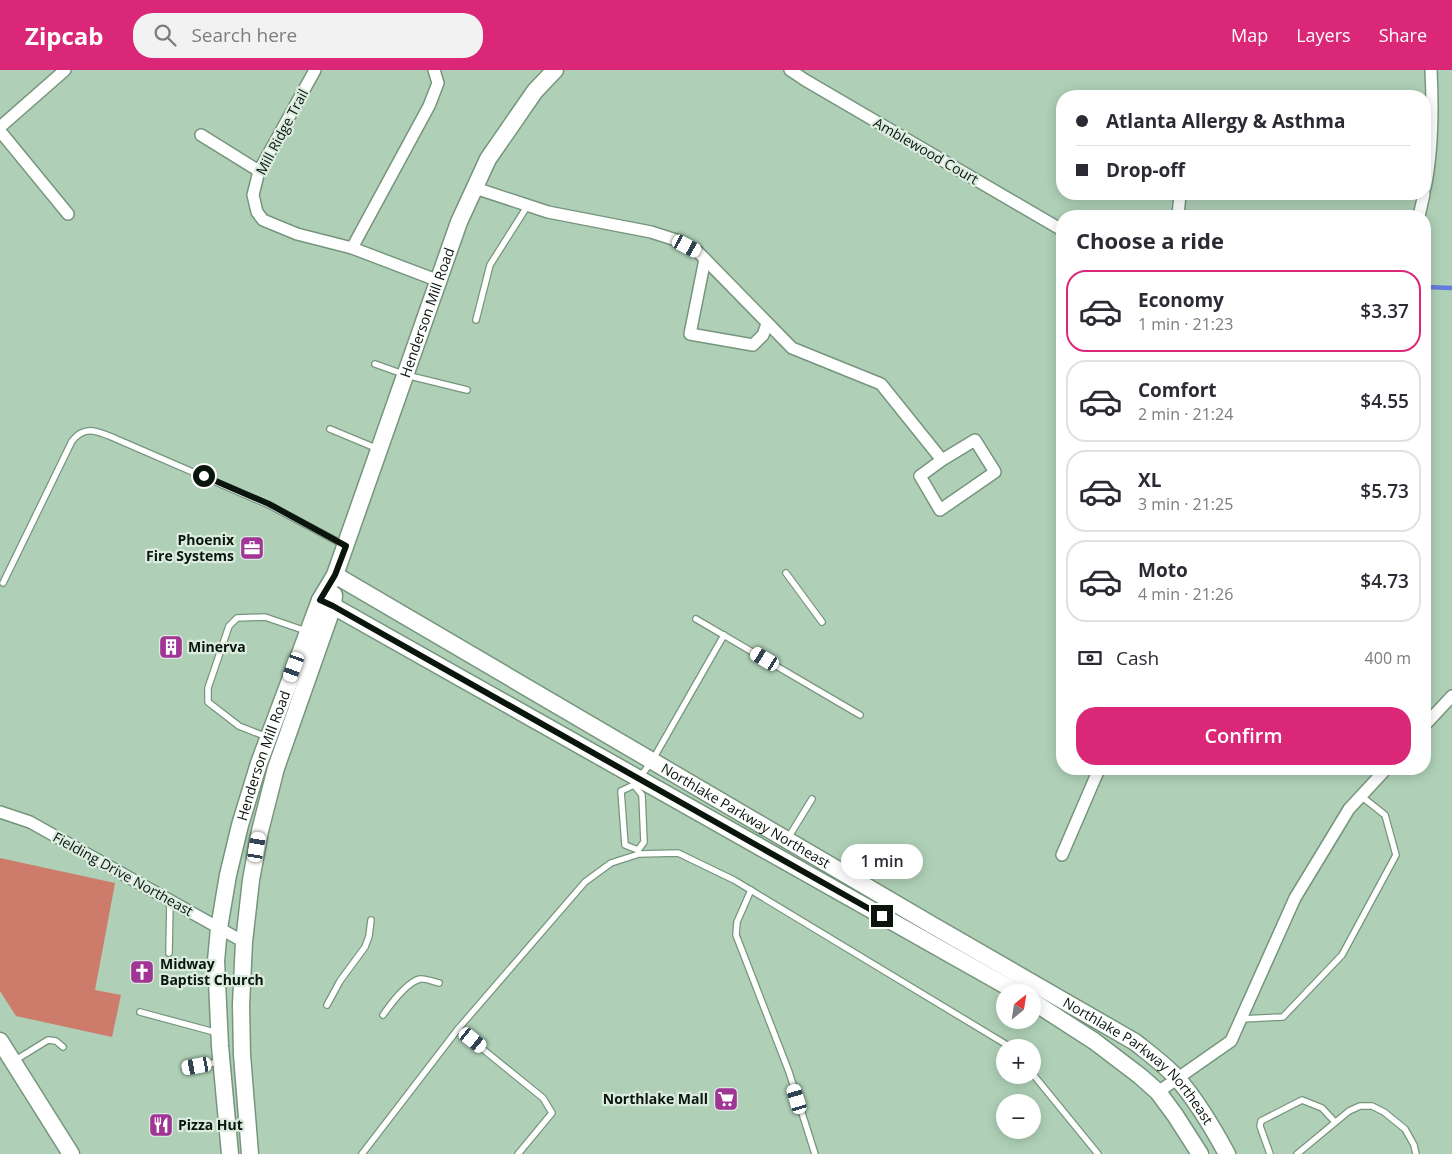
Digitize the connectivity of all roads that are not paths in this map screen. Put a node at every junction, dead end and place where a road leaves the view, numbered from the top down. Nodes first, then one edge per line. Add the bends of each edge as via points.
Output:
1 (65, 70) edge
2 (315, 70) edge
3 (435, 70) edge
4 (555, 70) edge
5 (790, 70) edge
6 (1431, 70) edge
7 (0, 127) edge
8 (0, 131) edge
9 (201, 135) dead end
10 (1431, 151) edge
11 (259, 172) junction
12 (475, 188) junction
13 (528, 205) junction
14 (68, 214) dead end
15 (1056, 226) edge
16 (352, 248) junction
17 (705, 259) junction
18 (439, 281) junction
19 (476, 320) dead end
20 (767, 324) junction
21 (374, 364) dead end
22 (406, 375) junction
23 (467, 390) dead end
24 (330, 430) dead end
25 (380, 450) junction
26 (942, 460) junction
27 (346, 546) junction
28 (786, 573) dead end
29 (335, 575) junction
30 (3, 583) dead end
31 (326, 603) junction
32 (696, 619) dead end
33 (822, 622) dead end
34 (308, 632) junction
35 (724, 635) junction
36 (1452, 696) edge
37 (860, 714) dead end
38 (1431, 719) edge
39 (268, 738) junction
40 (652, 761) junction
41 (1096, 775) edge
42 (1380, 775) edge
43 (636, 782) junction
44 (1361, 796) junction
45 (812, 799) dead end
46 (0, 812) edge
47 (788, 839) junction
48 (638, 852) junction
49 (1062, 855) dead end
50 (751, 890) junction
51 (170, 900) junction
52 (371, 920) dead end
53 (219, 928) junction
54 (244, 942) junction
55 (169, 953) dead end
56 (439, 983) dead end
57 (1002, 984) edge
58 (327, 1005) dead end
59 (1041, 1007) edge
60 (140, 1012) dead end
61 (383, 1015) dead end
62 (1241, 1019) junction
63 (458, 1029) junction
64 (219, 1033) junction
65 (997, 1039) edge
66 (0, 1041) edge
67 (63, 1047) dead end
68 (13, 1061) junction
69 (222, 1061) junction
70 (185, 1068) dead end
71 (1178, 1079) junction
72 (1041, 1084) edge
73 (1158, 1092) junction
74 (1335, 1122) junction
75 (71, 1154) edge
76 (230, 1154) edge
77 (250, 1154) edge
78 (362, 1154) edge
79 (518, 1154) edge
80 (816, 1154) edge
81 (1098, 1154) edge
82 (1200, 1154) edge
83 (1227, 1154) edge
84 (1270, 1154) edge
85 (1297, 1154) edge
86 (1416, 1154) edge

1 - 7 street
2 - 11 street, Mill Ridge Trail
3 - 16 street via 438,82 429,106
4 - 12 street, Henderson Mill Road via 535,90 488,159
5 - 15 street, Amblewood Court
6 - 10 street
8 - 14 street
9 - 11 street
11 - 16 street, Mill Ridge Trail via 253,195 257,212 263,220 297,234
12 - 13 street
12 - 18 street, Henderson Mill Road via 459,222
13 - 17 street via 548,212 651,232 676,240
13 - 19 lane via 490,265
16 - 18 street, Mill Ridge Trail
17 - 20 street
17 - 20 street via 690,334 753,345 764,335
18 - 22 street, Henderson Mill Road
20 - 26 street via 792,348 881,384
21 - 22 lane
22 - 23 lane
22 - 25 street, Henderson Mill Road
24 - 25 lane
25 - 27 street, Henderson Mill Road
26 - 26 street via 975,440 996,472 940,510 920,476
27 - 29 street, Henderson Mill Road
27 - 30 lane via 269,504 89,430 78,434 72,441
28 - 33 lane
29 - 31 street, Henderson Mill Road
29 - 40 street, Northlake Parkway Northeast
31 - 34 street, Henderson Mill Road
31 - 43 street, Northlake Parkway Northeast
31 - 54 street, Henderson Mill Road via 258,839
32 - 35 lane
34 - 39 street, Henderson Mill Road
34 - 39 lane via 265,618 237,618 229,626 208,688 208,702 239,726
35 - 37 lane
35 - 40 lane
36 - 38 street
39 - 53 street, Henderson Mill Road via 240,826
40 - 43 lane
40 - 47 street, Northlake Parkway Northeast
41 - 49 street
42 - 44 street
43 - 48 lane via 642,795 644,842
43 - 48 lane via 621,791 625,845
43 - 57 street, Northlake Parkway Northeast
44 - 62 street via 1349,809 1295,898
44 - 62 lane via 1385,816 1396,855 1342,954 1283,1017
45 - 47 lane
46 - 51 street, Fielding Drive Northeast via 30,822
47 - 71 street, Northlake Parkway Northeast via 1135,1042
48 - 50 lane via 678,853
48 - 63 lane via 612,863 585,882
50 - 65 lane
50 - 80 lane via 737,922 736,935 789,1072
51 - 53 street, Fielding Drive Northeast
51 - 55 lane
52 - 58 lane via 365,947
53 - 54 street, Fielding Drive Northeast
53 - 64 street, Henderson Mill Road via 216,962
54 - 77 street, Henderson Mill Road via 242,1055
56 - 61 lane via 420,979 412,983
59 - 73 street, Northlake Parkway Northeast via 1094,1040
60 - 64 lane
62 - 71 street via 1231,1041
63 - 78 lane
63 - 79 lane via 543,1098 552,1113
64 - 69 street, Henderson Mill Road
66 - 68 street
67 - 68 lane via 48,1040
68 - 75 street
69 - 70 lane
69 - 76 street, Henderson Mill Road
71 - 73 street
71 - 83 street, Northlake Parkway Northeast
72 - 81 lane
73 - 82 street, Northlake Parkway Northeast
74 - 84 lane via 1322,1108 1302,1100 1261,1122
74 - 85 lane
74 - 86 lane via 1349,1110 1372,1106 1405,1129

